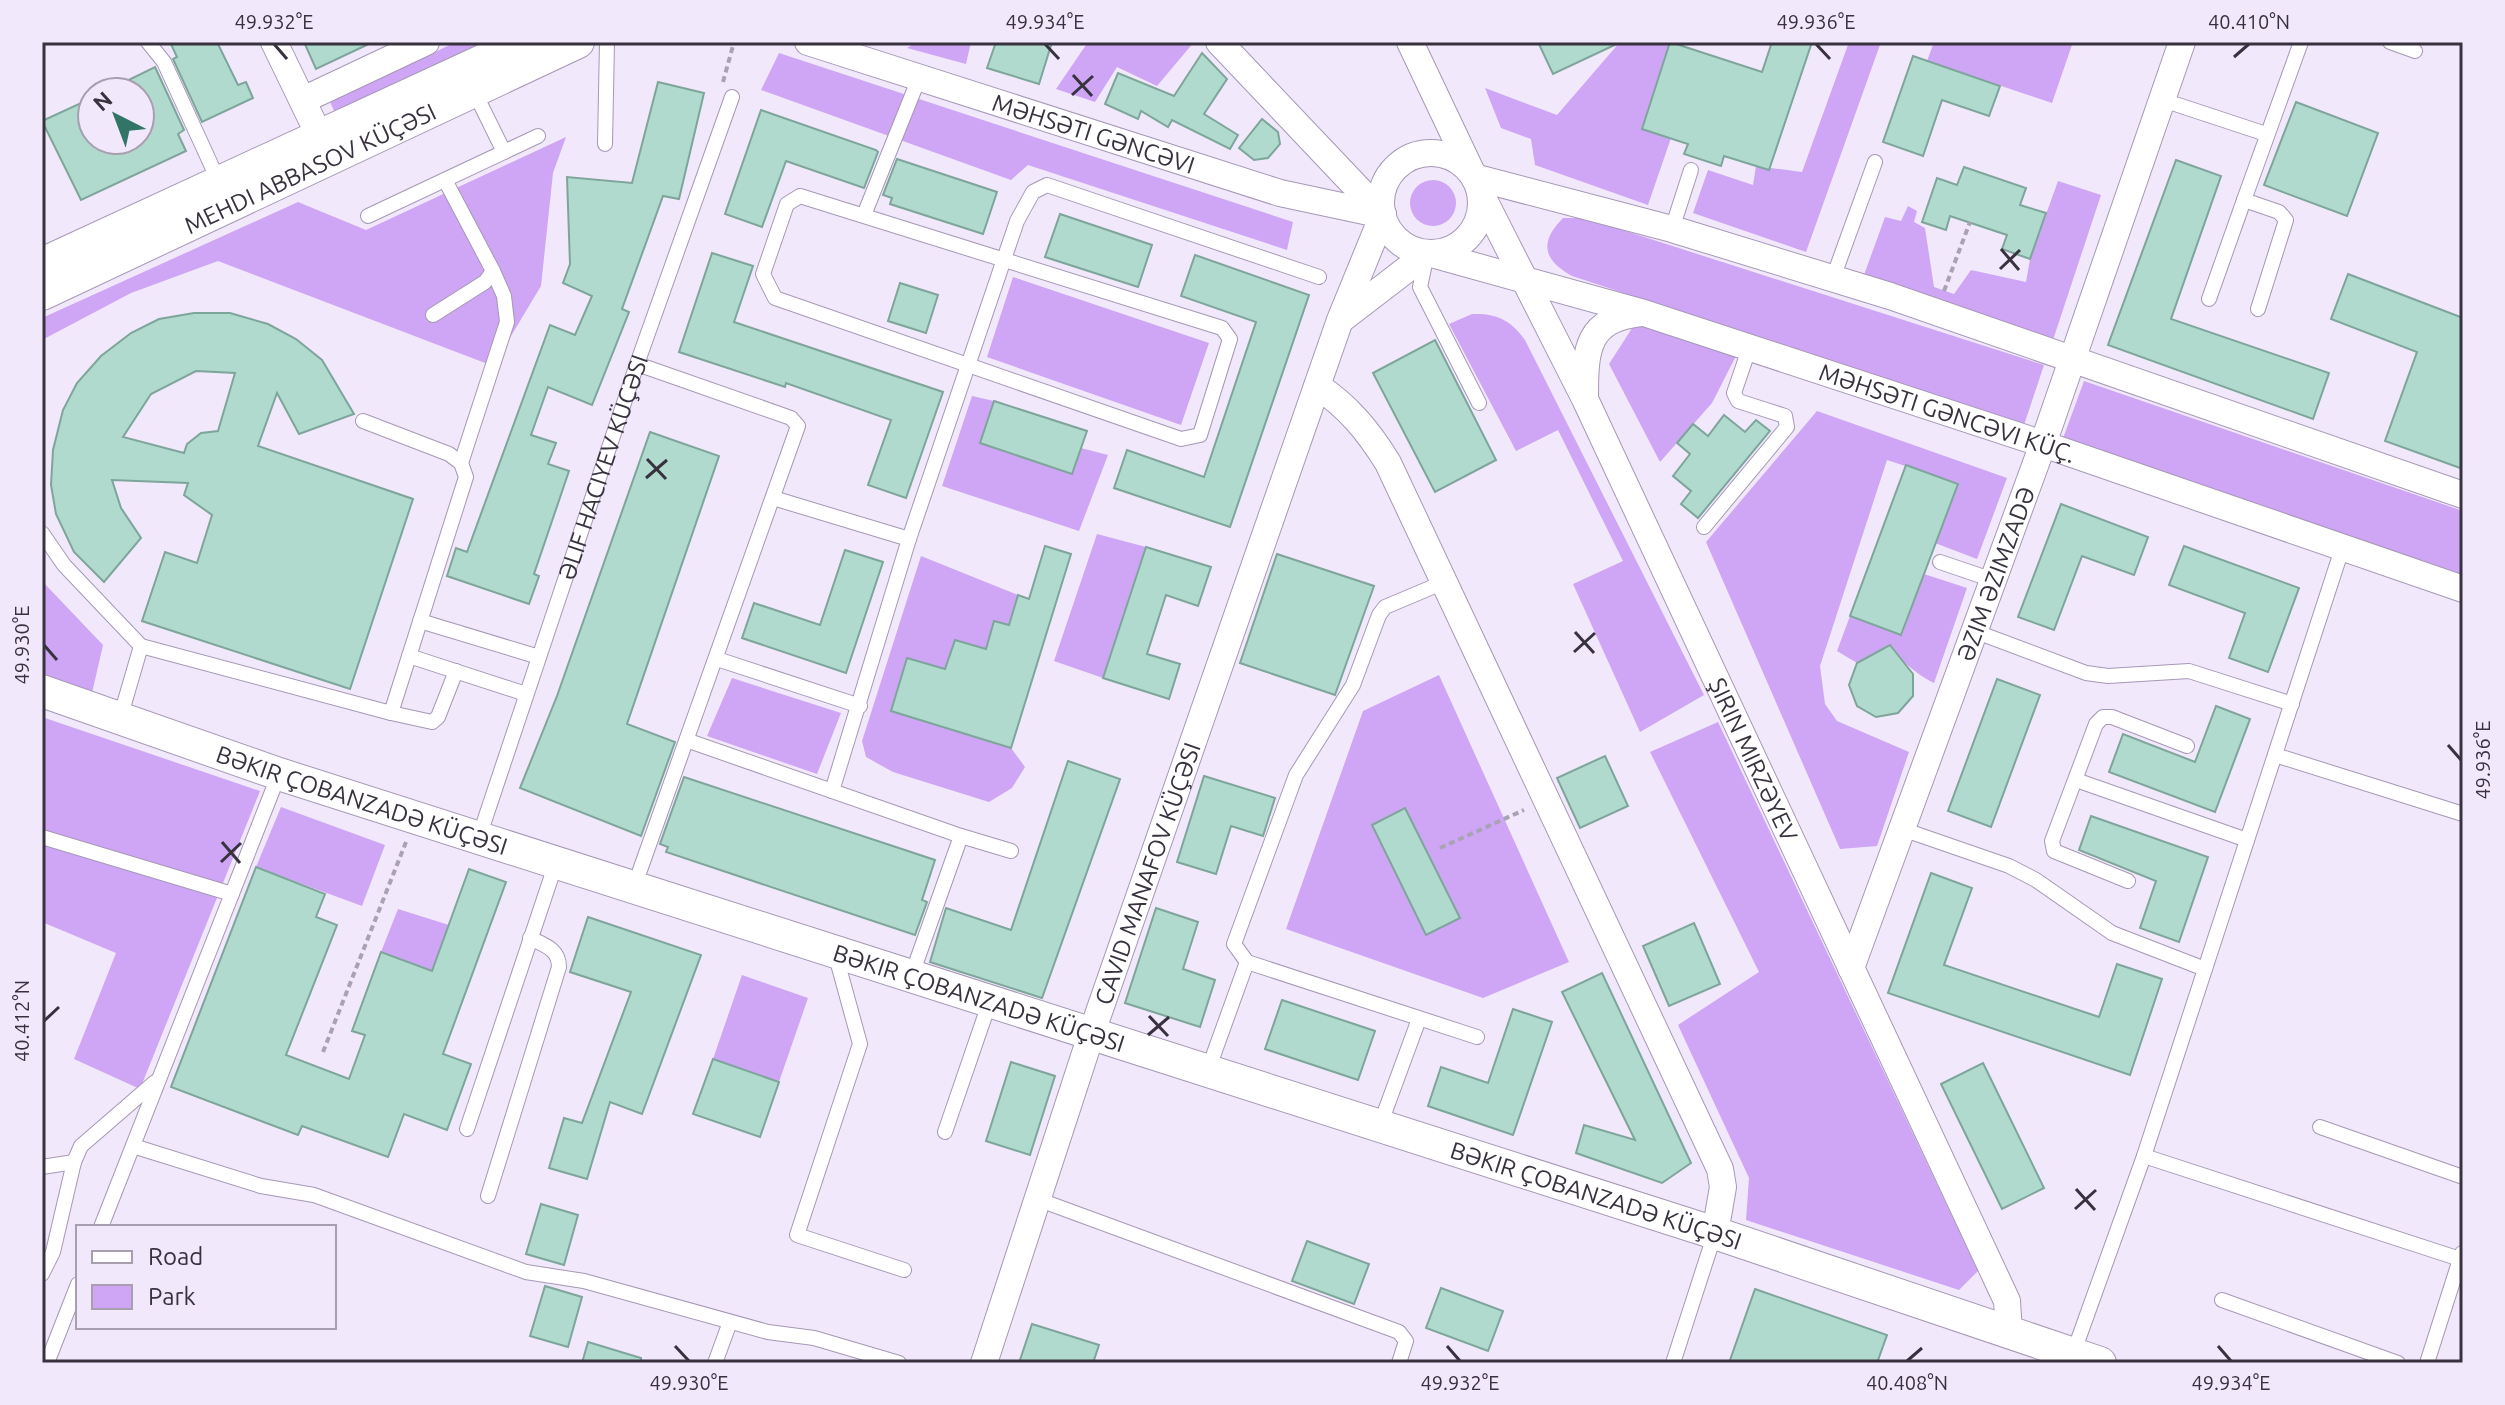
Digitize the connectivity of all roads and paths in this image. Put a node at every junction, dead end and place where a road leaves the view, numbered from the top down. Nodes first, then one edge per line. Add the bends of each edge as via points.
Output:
1 (148, 42) edge
2 (274, 42) edge
3 (426, 42) edge
4 (523, 42) edge
5 (578, 42) edge
6 (607, 42) edge
7 (808, 42) edge
8 (1219, 42) edge
9 (1410, 42) edge
10 (2182, 42) edge
11 (2301, 42) edge
12 (2390, 42) edge
13 (2415, 51) dead end
14 (919, 78) junction
15 (474, 91) junction
16 (732, 97) dead end
17 (303, 100) junction
18 (2163, 100) junction
19 (2266, 134) junction
20 (538, 136) dead end
21 (320, 137) junction
22 (605, 144) dead end
23 (504, 152) junction
24 (1875, 162) dead end
25 (1691, 170) dead end
26 (445, 180) junction
27 (219, 183) junction
28 (1477, 184) junction
29 (2244, 200) junction
30 (864, 215) junction
31 (1383, 215) junction
32 (368, 216) dead end
33 (1970, 222) dead end
34 (1672, 229) junction
35 (1428, 253) junction
36 (1004, 258) junction
37 (42, 264) edge
38 (493, 271) junction
39 (1319, 277) dead end
40 (1523, 278) junction
41 (1833, 278) junction
42 (42, 294) edge
43 (2209, 299) dead end
44 (2258, 309) dead end
45 (1936, 312) junction
46 (1644, 313) junction
47 (433, 315) dead end
48 (1340, 320) junction
49 (1749, 349) junction
50 (2072, 358) junction
51 (637, 364) junction
52 (967, 366) junction
53 (1317, 386) junction
54 (1585, 399) junction
55 (1479, 403) dead end
56 (363, 421) dead end
57 (2043, 444) junction
58 (461, 463) junction
59 (2463, 495) edge
60 (773, 498) junction
61 (1704, 527) dead end
62 (42, 533) edge
63 (909, 539) junction
64 (2343, 546) junction
65 (1940, 562) dead end
66 (1993, 580) junction
67 (1442, 583) junction
68 (2463, 589) edge
69 (420, 621) junction
70 (1974, 631) junction
71 (141, 646) junction
72 (409, 656) junction
73 (539, 657) junction
74 (717, 659) junction
75 (456, 671) junction
76 (42, 691) edge
77 (526, 694) junction
78 (2292, 704) junction
79 (860, 706) junction
80 (391, 713) junction
81 (120, 718) junction
82 (689, 741) junction
83 (2187, 746) dead end
84 (2275, 755) junction
85 (279, 774) junction
86 (2076, 780) junction
87 (832, 791) junction
88 (1545, 800) junction
89 (2463, 814) edge
90 (416, 817) junction
91 (1902, 829) junction
92 (961, 836) junction
93 (42, 837) edge
94 (479, 837) junction
95 (2247, 840) junction
96 (1440, 848) dead end
97 (1011, 851) dead end
98 (556, 863) junction
99 (2128, 881) dead end
100 (634, 888) junction
101 (232, 894) junction
102 (530, 938) junction
103 (835, 953) junction
104 (1247, 962) junction
105 (1851, 968) junction
106 (2205, 969) junction
107 (911, 977) junction
108 (990, 1001) junction
109 (1419, 1019) junction
110 (1092, 1032) junction
111 (1477, 1037) dead end
112 (323, 1052) dead end
113 (1208, 1070) junction
114 (161, 1076) junction
115 (1380, 1125) junction
116 (2320, 1127) dead end
117 (467, 1129) dead end
118 (945, 1132) dead end
119 (133, 1146) junction
120 (2144, 1156) junction
121 (74, 1162) junction
122 (42, 1167) edge
123 (2463, 1177) edge
124 (488, 1196) dead end
125 (1037, 1199) junction
126 (102, 1225) edge
127 (1715, 1233) junction
128 (2462, 1254) edge
129 (904, 1270) dead end
130 (42, 1274) edge
131 (76, 1289) edge
132 (2222, 1300) dead end
133 (730, 1322) junction
134 (2009, 1332) junction
135 (2081, 1360) edge
136 (47, 1363) edge
137 (715, 1363) edge
138 (899, 1363) edge
139 (984, 1363) edge
140 (1399, 1363) edge
141 (1673, 1363) edge
142 (2398, 1363) edge
143 (2427, 1363) edge

1 - 27 lane via 164,62
2 - 17 street
3 - 17 street
4 - 21 street, MEHDI ABBASOV KÜÇƏSI
5 - 15 street, MEHDI ABBASOV KÜÇƏSI
6 - 22 lane
7 - 14 street, MƏHSƏTI GƏNCƏVI
8 - 31 street
9 - 28 street, ŞIRIN MIRZƏYEV
10 - 18 street, ƏZIM ƏZIMZADƏ
11 - 19 lane
12 - 13 lane
14 - 30 lane
14 - 31 street, MƏHSƏTI GƏNCƏVI via 1280,193
15 - 23 lane
15 - 42 street, MEHDI ABBASOV KÜÇƏSI
16 - 51 lane
17 - 21 street
18 - 19 lane
18 - 50 street, ƏZIM ƏZIMZADƏ
19 - 29 lane
20 - 23 lane
21 - 27 street, MEHDI ABBASOV KÜÇƏSI
23 - 26 lane
24 - 41 lane
25 - 34 lane
26 - 32 lane
26 - 38 lane
27 - 37 street, MEHDI ABBASOV KÜÇƏSI
28 - 31 street via 1451,157 1435,153 1405,161 1385,185
28 - 34 street
28 - 35 street via 1478,223 1470,236 1458,246
28 - 40 street, ŞIRIN MIRZƏYEV
29 - 43 lane
29 - 44 lane via 2279,212 2286,220
30 - 36 lane
30 - 52 lane via 800,196 787,204 763,274 775,298
31 - 35 street via 1399,242
31 - 48 street, CAVID MANAFOV KÜÇƏSI
33 - 45 path
34 - 41 street
35 - 40 street, MƏHSƏTI GƏNCƏVI KÜÇ.
35 - 48 street
35 - 55 lane via 1420,287
36 - 39 lane via 1033,192 1047,185
36 - 52 lane
36 - 52 lane via 1222,328 1230,339 1200,435 1181,439
38 - 47 lane via 485,282
38 - 58 lane via 507,322
40 - 46 street, MƏHSƏTI GƏNCƏVI KÜÇ.
40 - 54 street, ŞIRIN MIRZƏYEV
41 - 45 street
45 - 50 street
46 - 49 street, MƏHSƏTI GƏNCƏVI KÜÇ.
46 - 54 street via 1612,319 1589,342
48 - 53 street, CAVID MANAFOV KÜÇƏSI
49 - 57 street, MƏHSƏTI GƏNCƏVI KÜÇ.
49 - 61 lane via 1734,393 1738,401 1785,416 1787,427
50 - 57 street, ƏZIM ƏZIMZADƏ
50 - 59 street
51 - 60 lane via 791,418 798,426
51 - 73 lane
52 - 63 lane
53 - 67 street via 1371,435
53 - 110 street, CAVID MANAFOV KÜÇƏSI
54 - 105 street, ŞIRIN MIRZƏYEV
56 - 58 lane
57 - 64 street, MƏHSƏTI GƏNCƏVI KÜÇ.
57 - 66 street, ƏZIM ƏZIMZADƏ
58 - 69 lane via 466,477
60 - 63 lane
60 - 74 lane
62 - 71 lane via 64,565
63 - 79 lane
64 - 68 street, MƏHSƏTI GƏNCƏVI KÜÇ.
64 - 78 lane
65 - 66 lane
66 - 70 street, ƏZIM ƏZIMZADƏ
67 - 88 street
67 - 104 lane via 1385,607 1353,685 1296,775 1234,944
69 - 72 lane
69 - 73 lane
70 - 78 lane via 2086,673 2189,671
70 - 91 street, ƏZIM ƏZIMZADƏ
71 - 80 lane
71 - 81 lane
72 - 75 lane
72 - 80 lane
73 - 77 lane
74 - 79 lane
74 - 82 lane
75 - 77 lane
75 - 80 lane via 432,722
76 - 81 street, BƏKIR ÇOBANZADƏ KÜÇƏSI
77 - 94 lane
78 - 84 lane
79 - 87 lane
81 - 85 street, BƏKIR ÇOBANZADƏ KÜÇƏSI
82 - 87 lane
82 - 100 lane
83 - 86 lane via 2103,717
84 - 89 lane
84 - 95 lane
85 - 90 street, BƏKIR ÇOBANZADƏ KÜÇƏSI
85 - 101 lane
86 - 95 lane
86 - 99 lane via 2052,841 2054,851
87 - 92 lane
88 - 96 path
88 - 127 street via 1720,1169 1723,1187
90 - 94 street, BƏKIR ÇOBANZADƏ KÜÇƏSI
90 - 112 path
91 - 105 street, ƏZIM ƏZIMZADƏ
91 - 106 lane via 2009,866 2112,933
92 - 97 lane
92 - 107 lane
93 - 101 lane
94 - 98 street, BƏKIR ÇOBANZADƏ KÜÇƏSI
95 - 106 lane
98 - 100 street, BƏKIR ÇOBANZADƏ KÜÇƏSI
98 - 102 lane
100 - 103 street, BƏKIR ÇOBANZADƏ KÜÇƏSI
101 - 114 lane
102 - 117 lane
102 - 124 lane via 554,950 559,967
103 - 107 street, BƏKIR ÇOBANZADƏ KÜÇƏSI
103 - 129 lane via 860,1044 797,1235
104 - 109 lane
104 - 113 lane
105 - 134 street, ŞIRIN MIRZƏYEV via 2007,1301
106 - 120 lane
107 - 108 street, BƏKIR ÇOBANZADƏ KÜÇƏSI
108 - 110 street, BƏKIR ÇOBANZADƏ KÜÇƏSI
108 - 118 lane
109 - 111 lane
109 - 115 lane
110 - 113 street, BƏKIR ÇOBANZADƏ KÜÇƏSI
110 - 125 street, CAVID MANAFOV KÜÇƏSI
113 - 115 street, BƏKIR ÇOBANZADƏ KÜÇƏSI
114 - 119 lane
114 - 121 lane via 81,1146
115 - 127 street, BƏKIR ÇOBANZADƏ KÜÇƏSI
116 - 123 lane
119 - 126 lane
119 - 133 lane via 261,1186 314,1195 526,1272 584,1281
120 - 128 lane
120 - 135 lane
121 - 122 lane
121 - 130 lane via 53,1252
125 - 139 street, CAVID MANAFOV KÜÇƏSI
125 - 140 lane via 1399,1332 1406,1341
127 - 134 street, BƏKIR ÇOBANZADƏ KÜÇƏSI
127 - 141 lane
128 - 143 lane
131 - 136 lane
132 - 142 lane
133 - 137 lane
133 - 138 lane via 814,1338
134 - 135 street, BƏKIR ÇOBANZADƏ KÜÇƏSI

